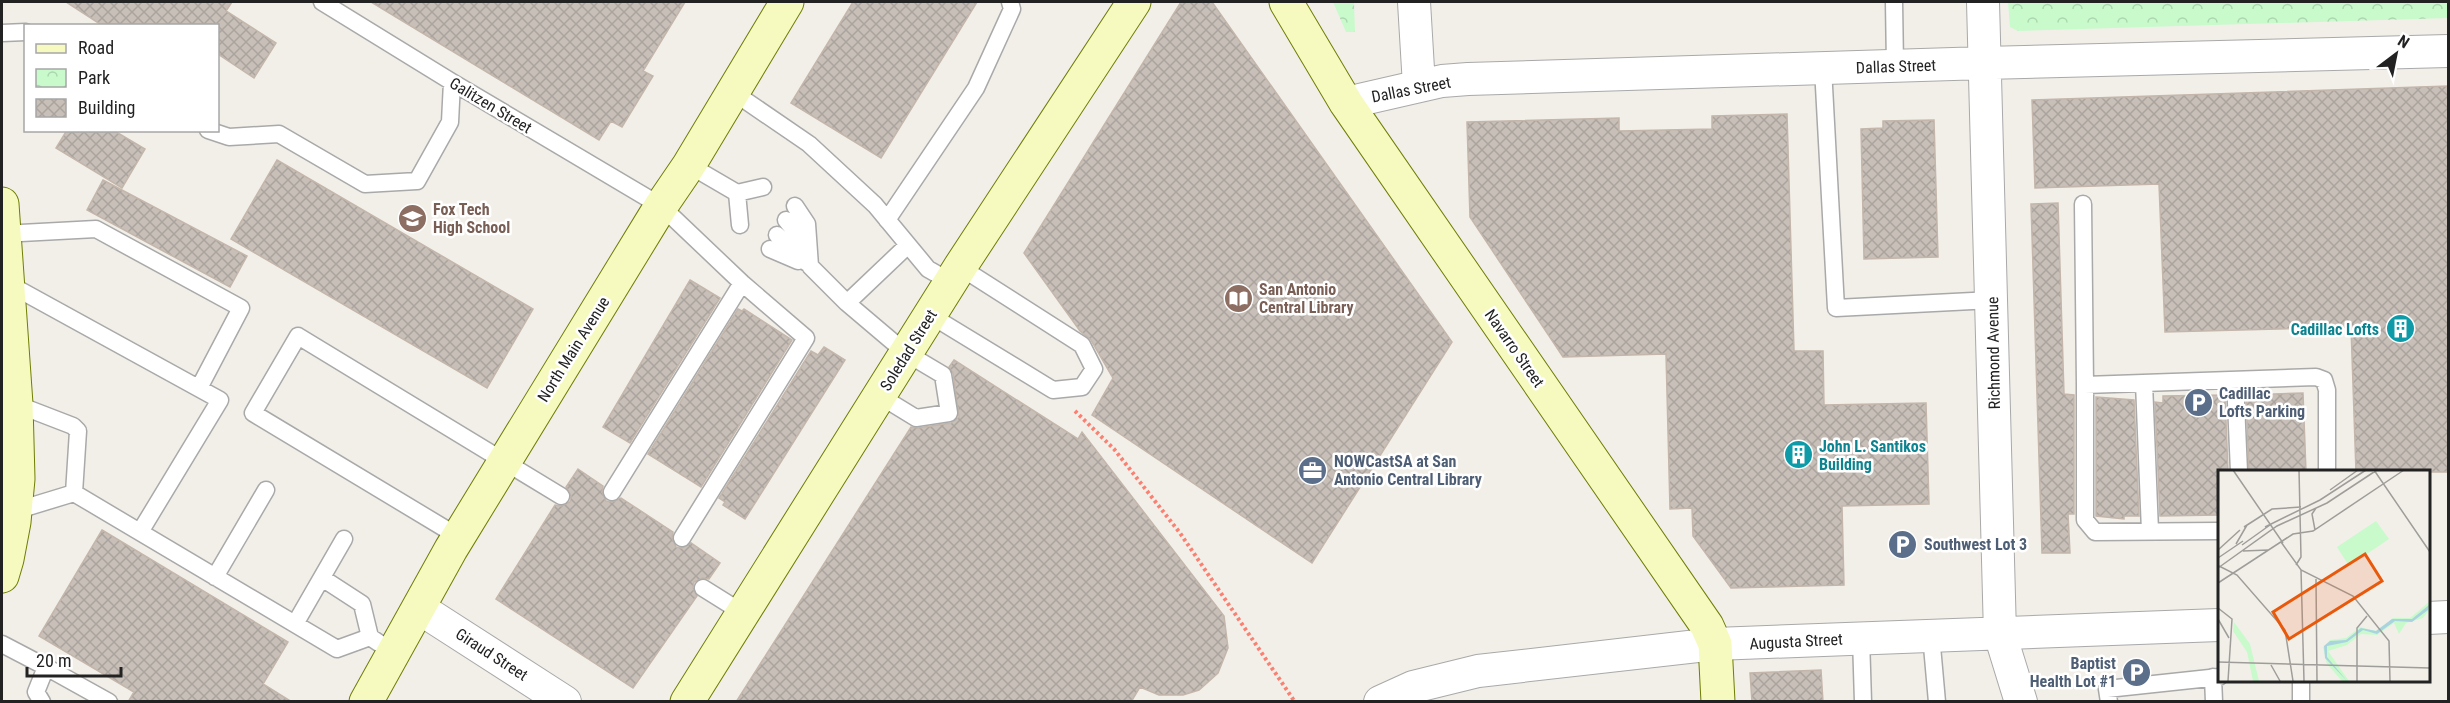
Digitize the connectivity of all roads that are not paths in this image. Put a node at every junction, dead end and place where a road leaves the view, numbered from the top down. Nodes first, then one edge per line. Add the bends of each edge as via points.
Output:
1 (322, 2) edge
2 (787, 2) edge
3 (1010, 2) edge
4 (1134, 2) edge
5 (1287, 2) edge
6 (1414, 2) edge
7 (1893, 2) edge
8 (1983, 2) edge
9 (24, 32) edge
10 (2, 33) edge
11 (2448, 51) edge
12 (1985, 63) junction
13 (1895, 66) junction
14 (1823, 68) junction
15 (452, 82) junction
16 (1419, 86) junction
17 (733, 92) junction
18 (1347, 103) junction
19 (214, 132) edge
20 (689, 165) junction
21 (737, 193) junction
22 (2083, 204) dead end
23 (661, 206) junction
24 (790, 213) dead end
25 (887, 220) junction
26 (2, 224) edge
27 (773, 242) dead end
28 (908, 245) junction
29 (810, 266) junction
30 (955, 275) junction
31 (7, 283) junction
32 (742, 283) junction
33 (1992, 300) junction
34 (847, 303) junction
35 (930, 315) junction
36 (906, 353) junction
37 (2235, 380) junction
38 (2144, 383) junction
39 (2085, 385) junction
40 (199, 388) junction
41 (880, 396) junction
42 (11, 421) edge
43 (504, 460) junction
44 (2239, 470) edge
45 (2327, 470) edge
46 (266, 490) dead end
47 (612, 492) dead end
48 (74, 493) junction
49 (561, 496) dead end
50 (8, 509) edge
51 (2150, 531) junction
52 (2218, 531) edge
53 (140, 532) junction
54 (459, 537) junction
55 (682, 538) dead end
56 (344, 539) dead end
57 (2, 576) edge
58 (215, 577) junction
59 (322, 578) junction
60 (703, 588) dead end
61 (419, 608) junction
62 (743, 613) junction
63 (2448, 617) edge
64 (2429, 618) edge
65 (295, 624) junction
66 (2218, 625) edge
67 (2000, 634) junction
68 (1931, 635) junction
69 (1861, 638) junction
70 (2, 644) edge
71 (1715, 644) junction
72 (381, 645) junction
73 (46, 667) junction
74 (2216, 677) edge
75 (2301, 682) edge
76 (372, 699) edge
77 (42, 702) edge
78 (109, 702) edge
79 (565, 702) edge
80 (687, 702) edge
81 (1380, 702) edge
82 (1718, 702) edge
83 (1863, 702) edge
84 (1937, 702) edge
85 (2021, 702) edge
86 (2109, 702) edge
87 (2214, 702) edge
88 (2301, 702) edge

1 - 15 lane, Galitzen Street
2 - 17 main road, North Main Avenue
3 - 25 lane via 1012,9 976,88
4 - 30 main road, Soledad Street
5 - 18 main road, Navarro Street
6 - 16 street
7 - 13 lane
8 - 12 street, Richmond Avenue
9 - 10 lane
11 - 12 street, Dallas Street
12 - 13 street, Dallas Street
12 - 33 street, Richmond Avenue
13 - 14 street, Dallas Street
14 - 16 street, Dallas Street via 1468,79
14 - 33 lane via 1836,308
15 - 19 lane via 450,123 417,181 365,184 279,134 229,137
15 - 23 lane, Galitzen Street
16 - 18 street, Dallas Street
17 - 20 main road, North Main Avenue
17 - 25 lane via 809,144
18 - 71 main road, Navarro Street via 1707,626
20 - 21 lane
20 - 23 main road, North Main Avenue
21 - 21 lane via 752,206
22 - 39 lane
23 - 32 lane, Galitzen Street
23 - 43 main road, North Main Avenue
24 - 29 lane via 807,224
25 - 28 lane
26 - 31 main road
26 - 40 lane via 96,229 241,308
27 - 29 lane
28 - 30 lane via 928,269
28 - 34 lane
29 - 34 lane
30 - 35 main road, Soledad Street
30 - 35 lane via 1082,345 1094,369 1082,387 1053,390
31 - 40 lane
31 - 42 main road
32 - 47 lane
32 - 55 lane, Galitzen Street via 806,338
33 - 67 street, Richmond Avenue
34 - 36 lane
35 - 36 main road, Soledad Street
36 - 41 main road, Soledad Street
36 - 41 lane via 943,375 949,413 916,418
37 - 38 lane
37 - 44 lane
37 - 45 lane via 2324,380
38 - 39 lane
38 - 51 lane
39 - 51 lane via 2085,520 2095,532
40 - 53 lane via 220,400
41 - 62 main road, Soledad Street
42 - 48 lane via 73,426 78,431
42 - 50 main road via 18,479
43 - 49 lane
43 - 54 main road, North Main Avenue
43 - 54 lane via 298,336 253,413
46 - 58 lane
48 - 50 lane
48 - 53 lane
50 - 57 main road via 7,559
51 - 52 lane
53 - 58 lane
54 - 61 main road, North Main Avenue
56 - 59 lane
58 - 65 lane
59 - 65 lane
59 - 72 lane via 362,604
60 - 62 lane
61 - 72 main road, North Main Avenue
61 - 79 street, Giraud Street
62 - 80 main road, Soledad Street
63 - 64 street
65 - 72 lane via 337,649
66 - 67 street, Augusta Street
67 - 68 street, Augusta Street
67 - 85 street, Richmond Avenue
68 - 69 street, Augusta Street
68 - 84 lane
69 - 71 street, Augusta Street
69 - 83 lane
70 - 73 lane
71 - 81 street, Augusta Street via 1478,671 1413,687
71 - 82 main road, Navarro Street
72 - 76 main road, North Main Avenue
73 - 77 lane via 36,692
73 - 78 lane
74 - 86 lane via 2107,689
74 - 87 lane
75 - 88 lane

